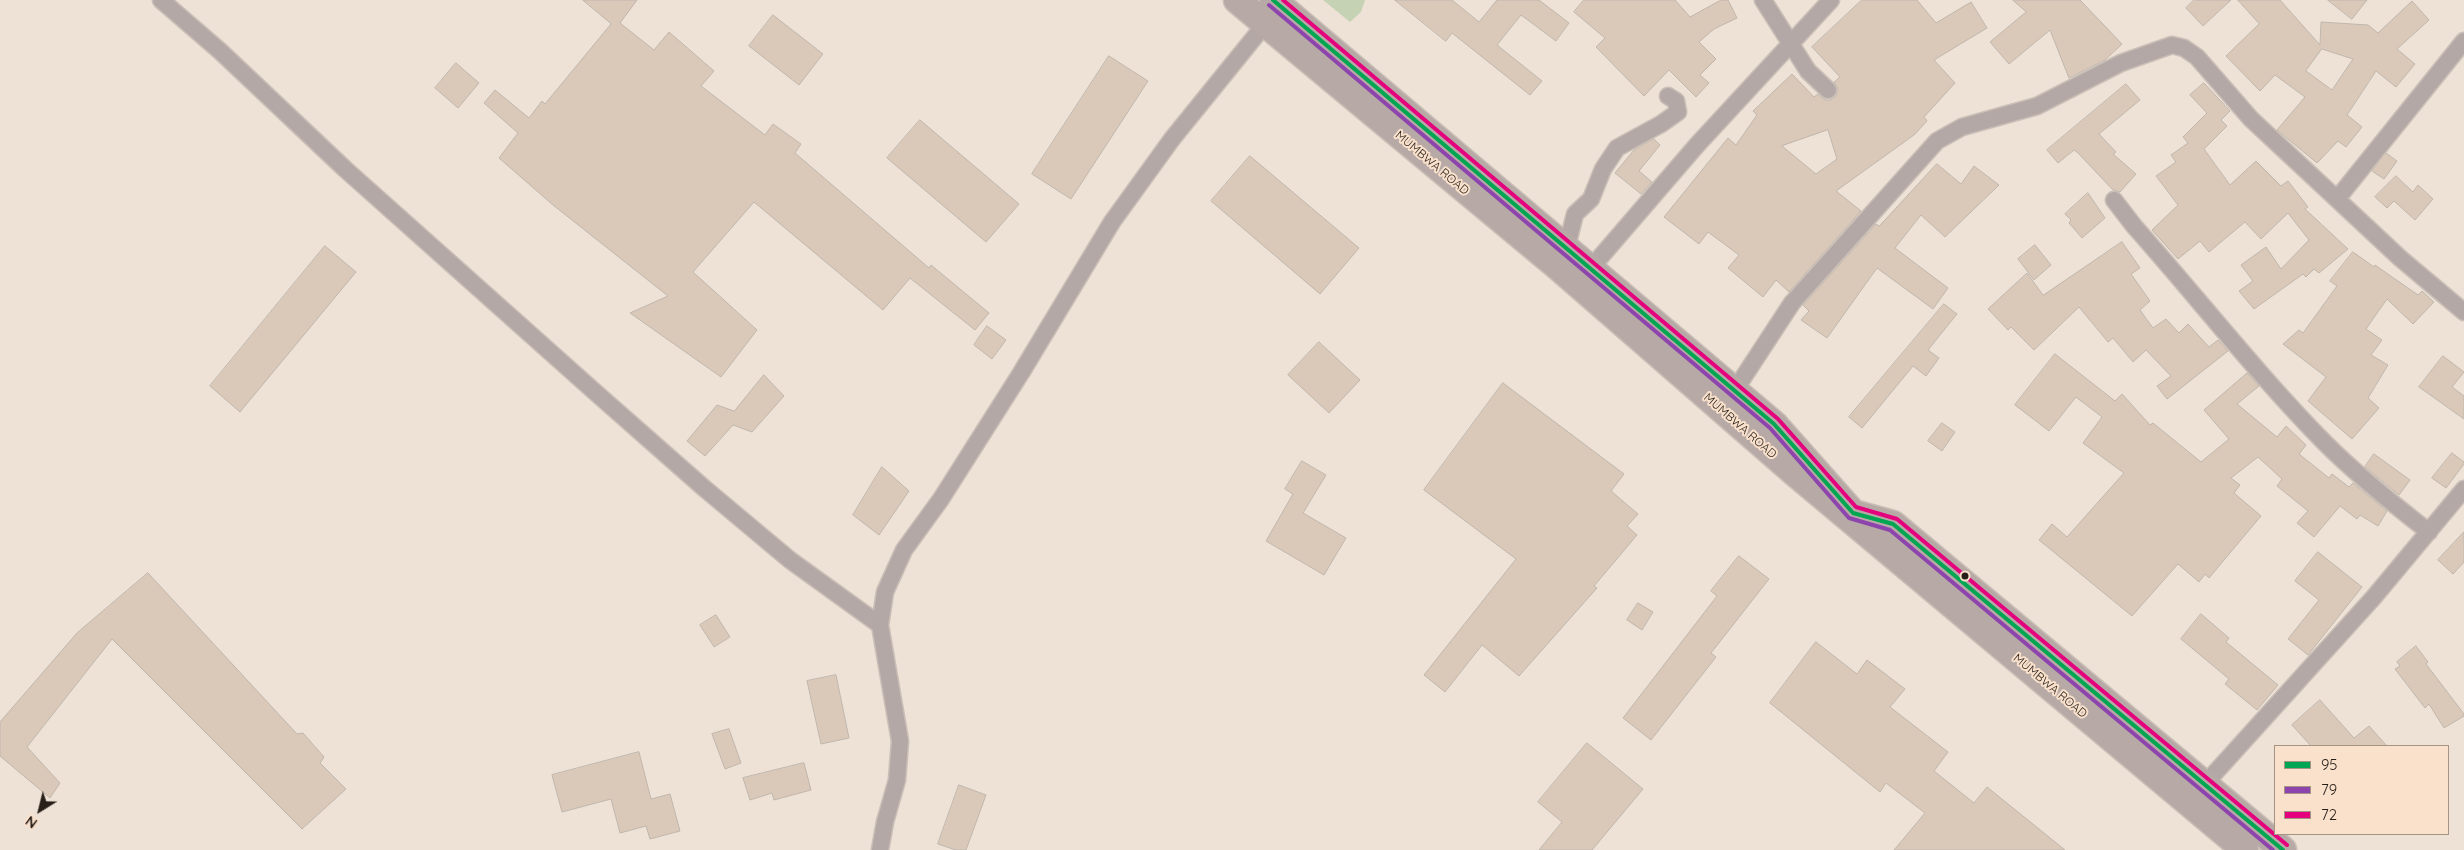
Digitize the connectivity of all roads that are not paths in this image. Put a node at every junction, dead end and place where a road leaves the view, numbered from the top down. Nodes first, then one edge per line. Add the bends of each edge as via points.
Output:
1 (161, 0) edge
2 (1237, 0) edge
3 (1763, 0) edge
4 (1831, 0) edge
5 (1269, 12) edge
6 (2464, 41) edge
7 (1790, 44) junction
8 (1828, 90) dead end
9 (1668, 96) dead end
10 (2337, 199) junction
11 (2114, 200) dead end
12 (1567, 246) junction
13 (1591, 268) junction
14 (2464, 312) edge
15 (1735, 390) junction
16 (2464, 489) edge
17 (2429, 532) junction
18 (880, 625) junction
19 (2204, 785) junction
20 (880, 850) edge
21 (2244, 850) edge
22 (2283, 850) edge

1 - 18 street via 675,462 790,560
2 - 5 main road, MUMBWA ROAD
3 - 7 street
4 - 7 street
5 - 12 main road, MUMBWA ROAD
5 - 18 street via 1112,222 1021,373 941,499 904,550 885,592
5 - 21 main road, MUMBWA ROAD via 1796,474
6 - 10 street
7 - 8 street via 1808,70
7 - 13 street
9 - 12 street via 1676,101 1678,112 1617,148 1603,169 1591,199 1575,214
10 - 14 street
10 - 15 street via 2251,119 2197,57 2172,45 2121,63 2037,106 1962,127 1937,141 1792,304
11 - 17 street via 2326,444
12 - 13 main road, MUMBWA ROAD
13 - 15 main road, MUMBWA ROAD
15 - 19 main road, MUMBWA ROAD via 1774,424 1854,513 1893,524
16 - 17 street
17 - 19 street
18 - 20 street via 900,740 896,780
19 - 22 main road, MUMBWA ROAD

